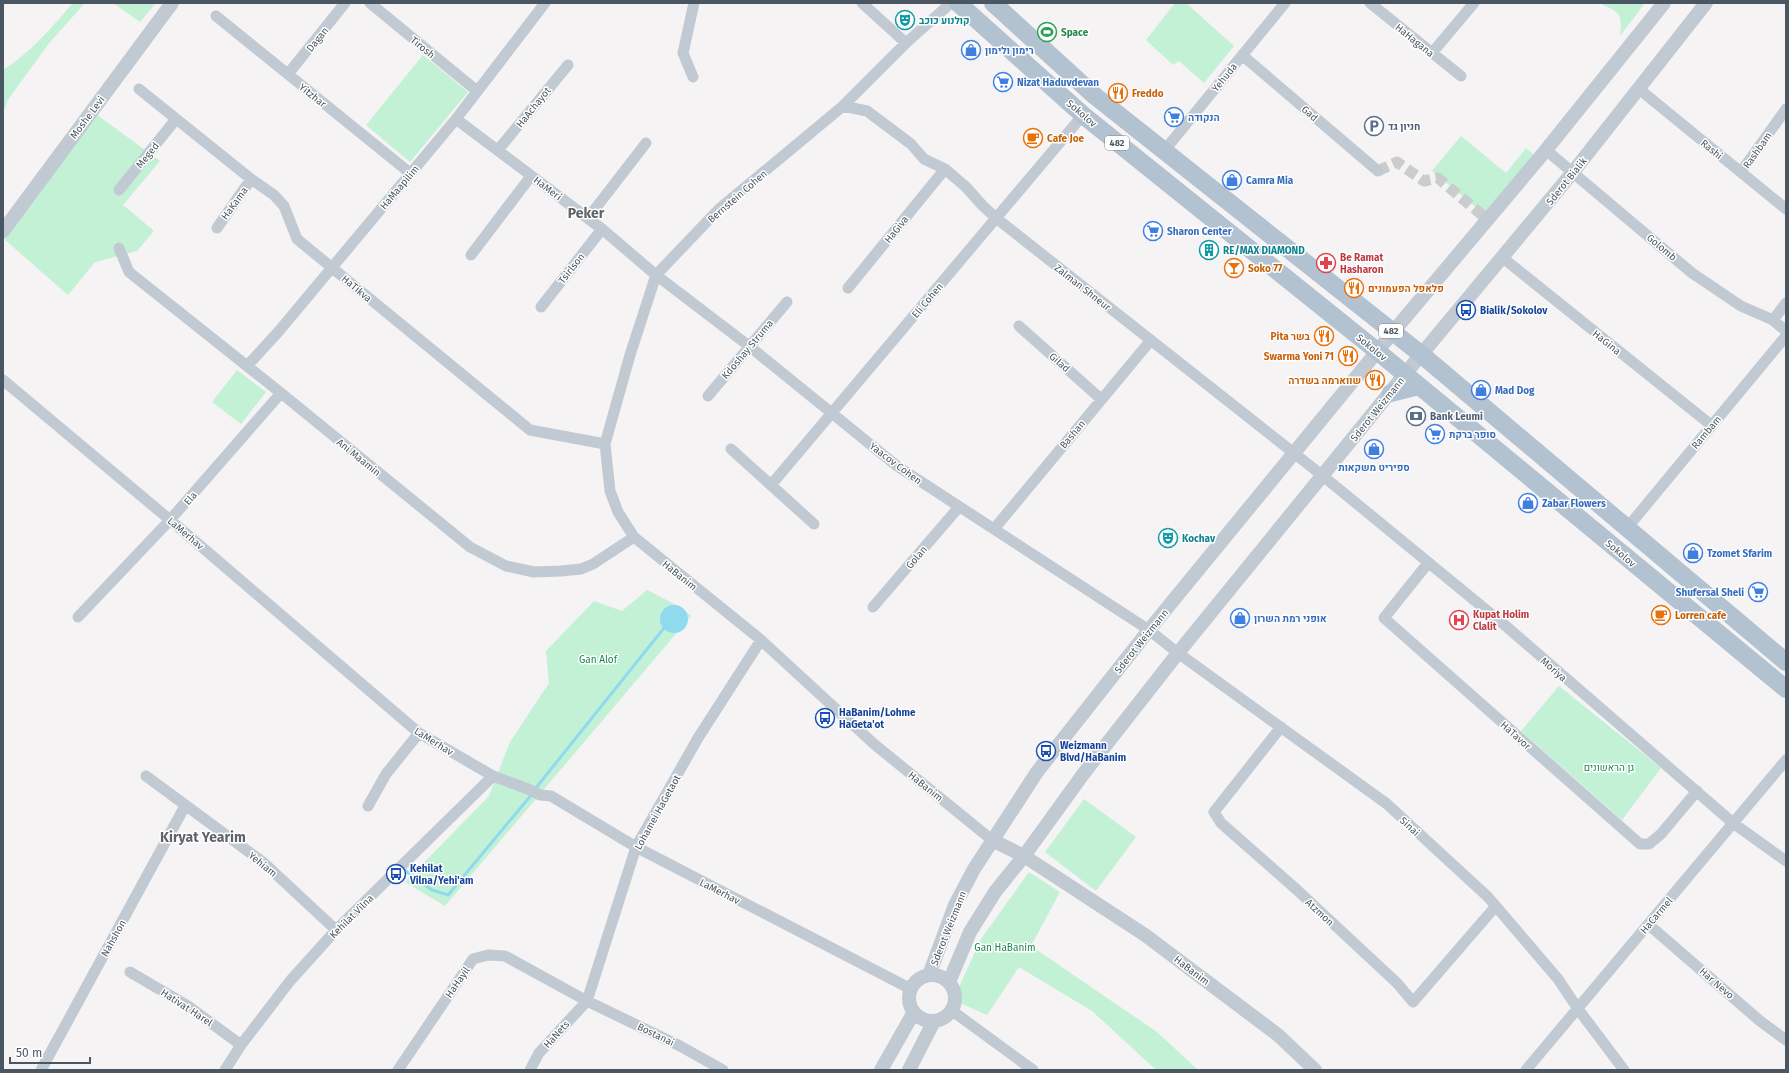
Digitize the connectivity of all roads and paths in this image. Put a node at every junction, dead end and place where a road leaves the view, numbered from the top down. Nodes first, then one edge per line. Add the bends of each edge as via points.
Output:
1 (172, 3) edge
2 (345, 3) edge
3 (370, 3) edge
4 (545, 3) edge
5 (694, 3) edge
6 (862, 3) edge
7 (952, 3) edge
8 (958, 3) edge
9 (993, 3) edge
10 (1285, 3) edge
11 (1370, 3) edge
12 (1474, 3) edge
13 (1664, 3) edge
14 (1706, 3) edge
15 (216, 16) dead end
16 (906, 43) junction
17 (1432, 53) junction
18 (1242, 55) junction
19 (568, 65) dead end
20 (288, 74) junction
21 (1461, 76) dead end
22 (693, 77) dead end
23 (139, 89) dead end
24 (1639, 89) junction
25 (477, 91) junction
26 (843, 106) junction
27 (1786, 108) edge
28 (1083, 115) junction
29 (456, 118) junction
30 (176, 119) junction
31 (646, 143) dead end
32 (498, 150) junction
33 (1546, 150) junction
34 (1164, 151) junction
35 (944, 169) junction
36 (1378, 171) dead end
37 (1573, 172) junction
38 (1741, 172) junction
39 (410, 173) junction
40 (531, 176) junction
41 (251, 179) junction
42 (119, 190) dead end
43 (1786, 209) edge
44 (588, 218) junction
45 (996, 218) junction
46 (216, 228) dead end
47 (602, 229) junction
48 (3, 231) edge
49 (119, 248) dead end
50 (471, 255) dead end
51 (1503, 258) junction
52 (332, 266) junction
53 (656, 275) junction
54 (848, 288) dead end
55 (787, 302) dead end
56 (1786, 303) edge
57 (541, 307) dead end
58 (1773, 320) junction
59 (1019, 326) dead end
60 (1786, 331) edge
61 (1393, 332) junction
62 (1786, 336) edge
63 (1151, 340) junction
64 (750, 346) junction
65 (1378, 351) junction
66 (1422, 355) junction
67 (247, 366) junction
68 (1405, 374) junction
69 (3, 380) edge
70 (1419, 386) junction
71 (280, 392) junction
72 (1391, 392) junction
73 (708, 396) dead end
74 (1101, 399) junction
75 (833, 413) junction
76 (1711, 425) junction
77 (605, 444) junction
78 (731, 449) dead end
79 (1294, 453) junction
80 (1323, 476) junction
81 (771, 485) junction
82 (959, 507) junction
83 (170, 520) junction
84 (814, 524) dead end
85 (1627, 528) junction
86 (994, 529) junction
87 (634, 537) junction
88 (1428, 563) junction
89 (873, 607) dead end
90 (78, 617) dead end
91 (1149, 630) junction
92 (761, 640) junction
93 (1178, 653) junction
94 (1786, 662) edge
95 (1786, 689) edge
96 (1281, 727) junction
97 (419, 733) junction
98 (1786, 760) edge
99 (146, 776) dead end
100 (493, 776) junction
101 (1697, 791) junction
102 (185, 806) junction
103 (368, 806) dead end
104 (1733, 823) junction
105 (992, 840) junction
106 (636, 847) junction
107 (1024, 856) junction
108 (1786, 861) edge
109 (1495, 907) junction
110 (1649, 925) junction
111 (336, 930) junction
112 (130, 972) dead end
113 (929, 975) junction
114 (949, 982) junction
115 (911, 989) junction
116 (586, 1001) junction
117 (1578, 1009) junction
118 (951, 1010) junction
119 (914, 1012) junction
120 (934, 1021) junction
121 (1786, 1040) edge
122 (241, 1045) junction
123 (41, 1070) edge
124 (225, 1070) edge
125 (398, 1070) edge
126 (530, 1070) edge
127 (723, 1070) edge
128 (881, 1070) edge
129 (909, 1070) edge
130 (1034, 1070) edge
131 (1315, 1070) edge
132 (1526, 1070) edge
133 (1624, 1070) edge

1 - 48 street, Moshe Levi
2 - 20 street, Dagan
3 - 25 street, Tirosh
4 - 25 street, HaMaapilim
5 - 22 street via 683,53
6 - 16 street
7 - 16 street, Bernstein Cohen
8 - 28 main road, Sokolov / 482
9 - 34 main road, 482 via 1095,96
10 - 18 street, Yehuda
11 - 17 street, HaHagana
12 - 17 street
13 - 33 street
14 - 24 street, Sderot Bialik
15 - 20 street, Yitzhar
16 - 26 street, Bernstein Cohen
17 - 21 street, HaHagana
18 - 34 street, Yehuda
18 - 36 street, Gad
19 - 32 street, HaAchayot
20 - 39 street, Yitzhar
23 - 30 street, HaTikva
24 - 37 street, Sderot Bialik
24 - 38 street, Rashi
25 - 29 street, HaMaapilim
26 - 35 street, Zalman Shneur via 867,111 911,144 924,159
26 - 53 street, Bernstein Cohen via 719,209
27 - 38 street, Rashbam
28 - 45 street, Eli Cohen
28 - 65 main road, Sokolov / 482
29 - 32 street, HaMeri
29 - 39 street, HaMaapilim
30 - 41 street, HaTikva
30 - 42 street, Meged
31 - 44 street
32 - 40 street, HaMeri
33 - 37 street, Golomb
33 - 61 street
34 - 61 main road, 482
35 - 45 street, Zalman Shneur
35 - 54 street, HaGiva
37 - 51 street, Sderot Bialik
37 - 58 street, Golomb via 1716,291 1741,306
38 - 43 street, Rashi
39 - 52 street, HaMaapilim
40 - 44 street, HaMeri
40 - 50 street
41 - 46 street, HaKama
41 - 52 street, HaTikva via 274,194 284,206 298,239
44 - 47 street, HaMeri
45 - 63 street, Zalman Shneur
45 - 75 street, Eli Cohen
47 - 53 street, HaMeri
47 - 57 street, Tsirlson
49 - 67 street, Ani Maamin via 129,272
51 - 66 street, Sderot Bialik
51 - 76 street, HaGina
52 - 67 street, HaMaapilim
52 - 77 street, HaTikva via 530,430
53 - 64 street, Yaacov Cohen
53 - 77 street, Bernstein Cohen
55 - 64 street, Kdoshay Struma
56 - 58 street
58 - 60 street, Golomb
59 - 74 street, Gilad
61 - 65 street, Sderot Weizmann
61 - 66 main road, 482
62 - 76 street, Rambam
63 - 74 street, Bashan
63 - 79 street, Zalman Shneur
64 - 73 street, Kdoshay Struma
64 - 75 street, Yaacov Cohen
65 - 68 main road, Sokolov / 482
65 - 79 street, Sderot Weizmann
66 - 68 street, Sderot Weizmann
66 - 85 main road, 482
67 - 71 street, Ani Maamin
68 - 70 main road, Sokolov / 482
68 - 72 street, Sderot Weizmann
69 - 83 street, LaMerhav
70 - 72 main road
70 - 95 main road, Sokolov / 482
71 - 83 street, Ela
71 - 87 street, Ani Maamin via 470,547 506,566 534,572 581,568
72 - 80 street, Sderot Weizmann
74 - 86 street, Bashan
75 - 81 street, Eli Cohen
75 - 82 street, Yaacov Cohen via 897,466
76 - 85 street, Rambam
77 - 87 street, HaBanim via 610,491 618,512
78 - 81 street
79 - 80 street, Zalman Shneur
79 - 91 street, Sderot Weizmann
80 - 88 street, Moriya
80 - 93 street, Sderot Weizmann
81 - 84 street
82 - 86 street, Yaacov Cohen
82 - 89 street, Golan
83 - 90 street, Ela
83 - 97 street, LaMerhav
85 - 94 main road, 482
86 - 91 street, Yaacov Cohen
87 - 92 street, HaBanim
88 - 101 street, Moriya via 1507,627
88 - 101 street, HaTavor via 1384,618 1640,844 1649,844 1661,834
91 - 93 street, Sinai
91 - 105 street, Sderot Weizmann via 1037,772
92 - 105 street, HaBanim via 874,744
92 - 106 street, Lohamei HaGetaot via 698,738
93 - 96 street, Sinai
93 - 107 street, Sderot Weizmann via 1084,773
96 - 109 street, Sinai via 1386,804 1488,897
96 - 109 street, Atzmon via 1214,812 1222,823 1397,983 1413,1002
97 - 100 street, LaMerhav
97 - 103 street via 386,774
98 - 104 street, HaCarmel
99 - 102 street, Yehiam
100 - 106 street, LaMerhav via 540,795 551,796
100 - 111 street, Kehilat Vilna
101 - 104 street, Moriya
102 - 111 street, Yehiam via 264,864
102 - 123 street, Nahshon
104 - 108 street, Moriya
104 - 110 street, HaCarmel
105 - 107 street, HaBanim
105 - 113 street, Sderot Weizmann via 955,905
106 - 115 street, LaMerhav
106 - 116 street, Lohamei HaGetaot
107 - 114 street, Sderot Weizmann via 995,892 970,932
107 - 131 street, HaBanim via 1146,935 1278,1035
109 - 117 street, Sinai via 1558,979
110 - 117 street, HaCarmel
110 - 121 street, Har Nevo via 1760,1021
111 - 122 street, Kehilat Vilna via 290,981
112 - 122 street, Hativat Harel via 188,1006
113 - 114 street
113 - 115 street via 915,982
114 - 118 street via 955,996
115 - 119 street via 910,1005
116 - 125 street, HaHayil via 505,956 488,955 473,959
116 - 126 street, HaNets via 539,1053
116 - 127 street, Bostanai via 680,1046
117 - 132 street, HaCarmel
117 - 133 street, Sinai
118 - 120 street via 947,1016
118 - 130 street
119 - 120 street via 919,1018
119 - 128 street
120 - 129 street
122 - 124 street, Kehilat Vilna

